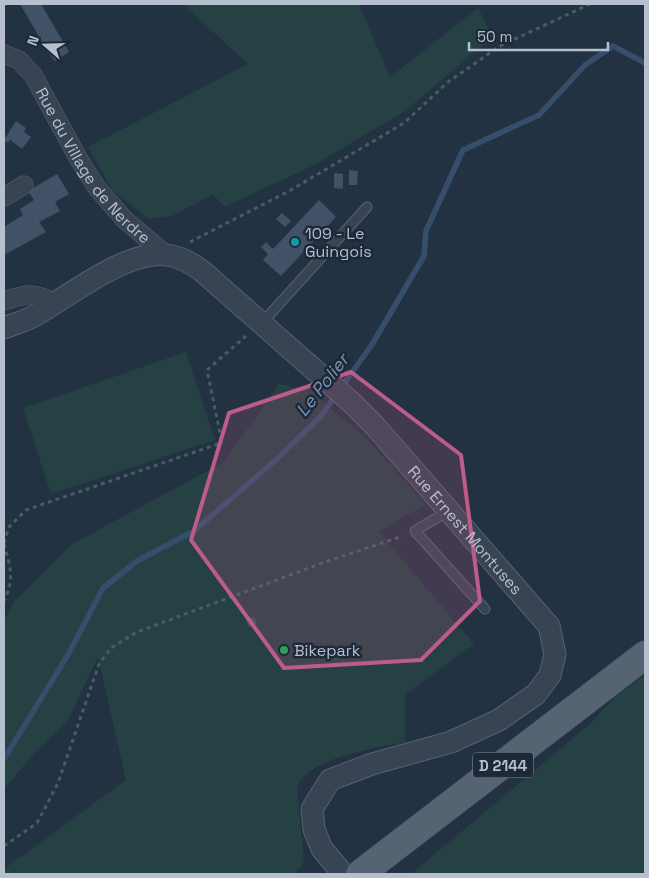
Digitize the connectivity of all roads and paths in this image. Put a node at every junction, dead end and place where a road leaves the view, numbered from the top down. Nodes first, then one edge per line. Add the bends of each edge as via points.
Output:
1 (590, 4) edge
2 (4, 54) edge
3 (24, 185) dead end
4 (4, 197) edge
5 (367, 207) dead end
6 (165, 254) junction
7 (4, 301) edge
8 (55, 303) junction
9 (262, 324) junction
10 (4, 328) edge
11 (448, 511) junction
12 (415, 532) junction
13 (4, 544) edge
14 (4, 601) edge
15 (485, 610) dead end
16 (645, 655) edge
17 (4, 846) edge
18 (343, 874) edge
19 (360, 874) edge

1 - 6 path via 500,46 448,82 404,123 291,190
2 - 6 street, Rue du Village de Nerdre via 19,60 33,75 97,188 124,219
3 - 4 street
5 - 9 lane
6 - 8 street, Rue Ernest Montuses via 143,256 103,273
6 - 9 street, Rue Ernest Montuses via 184,259 202,270
7 - 8 street via 38,294
8 - 10 street, Rue Ernest Montuses
9 - 11 street, Rue Ernest Montuses via 352,404
9 - 13 path via 207,370 220,438 218,444 26,510 9,527
11 - 12 lane
11 - 18 street, Rue Ernest Montuses via 548,626 555,654 550,675 536,694 499,720 451,742 372,764 330,780 312,809 314,829 322,849
12 - 15 lane
12 - 17 path via 138,632 111,648 99,664 58,783 37,823
13 - 14 path via 11,572 10,587
16 - 19 main road, D 2144

